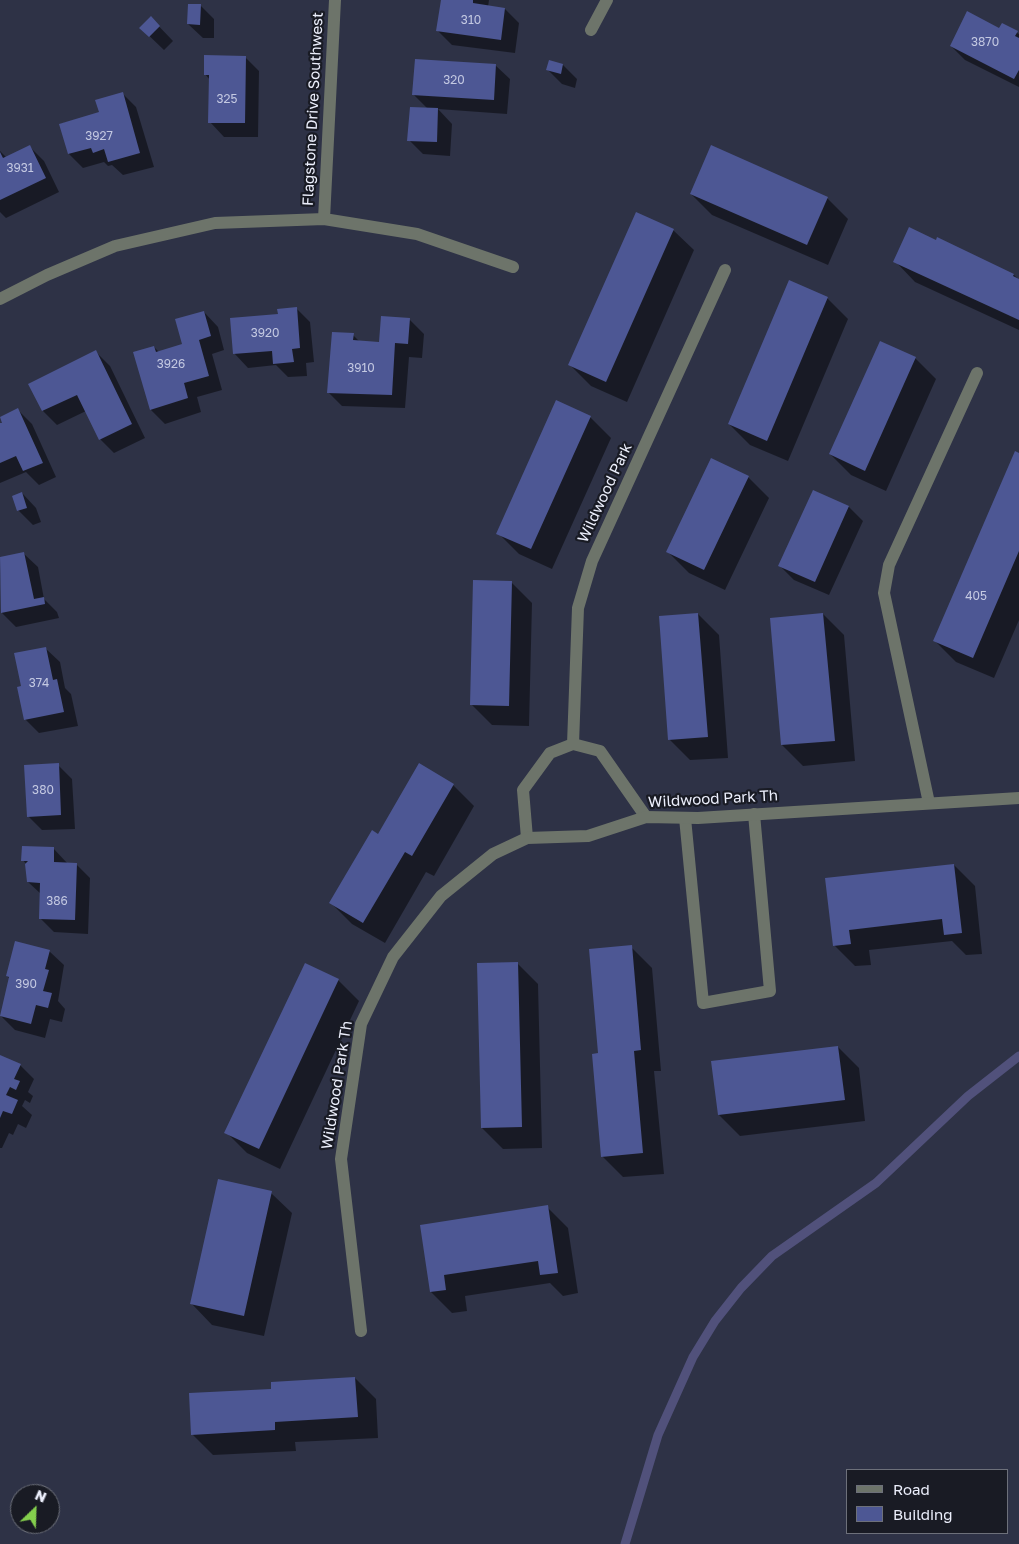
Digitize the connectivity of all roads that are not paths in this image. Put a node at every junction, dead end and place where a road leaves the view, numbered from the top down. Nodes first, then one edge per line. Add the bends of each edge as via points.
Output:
1 (335, 0) edge
2 (607, 0) edge
3 (591, 30) dead end
4 (324, 220) junction
5 (513, 267) dead end
6 (725, 270) dead end
7 (0, 299) edge
8 (977, 373) dead end
9 (573, 744) junction
10 (1019, 798) edge
11 (929, 804) junction
12 (754, 814) junction
13 (646, 817) junction
14 (685, 818) junction
15 (527, 838) junction
16 (362, 1331) dead end

1 - 4 street, Flagstone Drive Southwest
2 - 3 street
4 - 5 street via 417,234
4 - 7 street via 215,223 115,246
6 - 9 street, Wildwood Park via 592,561 578,608
8 - 11 street via 889,565 884,593
9 - 13 street via 600,751
9 - 15 street via 550,753 523,790
10 - 11 street, Wildwood Park Th
11 - 12 street, Wildwood Park Th
12 - 14 street, Wildwood Park Th
12 - 14 street via 770,991 703,1003
13 - 14 street, Wildwood Park Th
13 - 15 street, Wildwood Park Th via 588,836
15 - 16 street, Wildwood Park Th via 493,854 441,896 392,956 360,1024 341,1159

